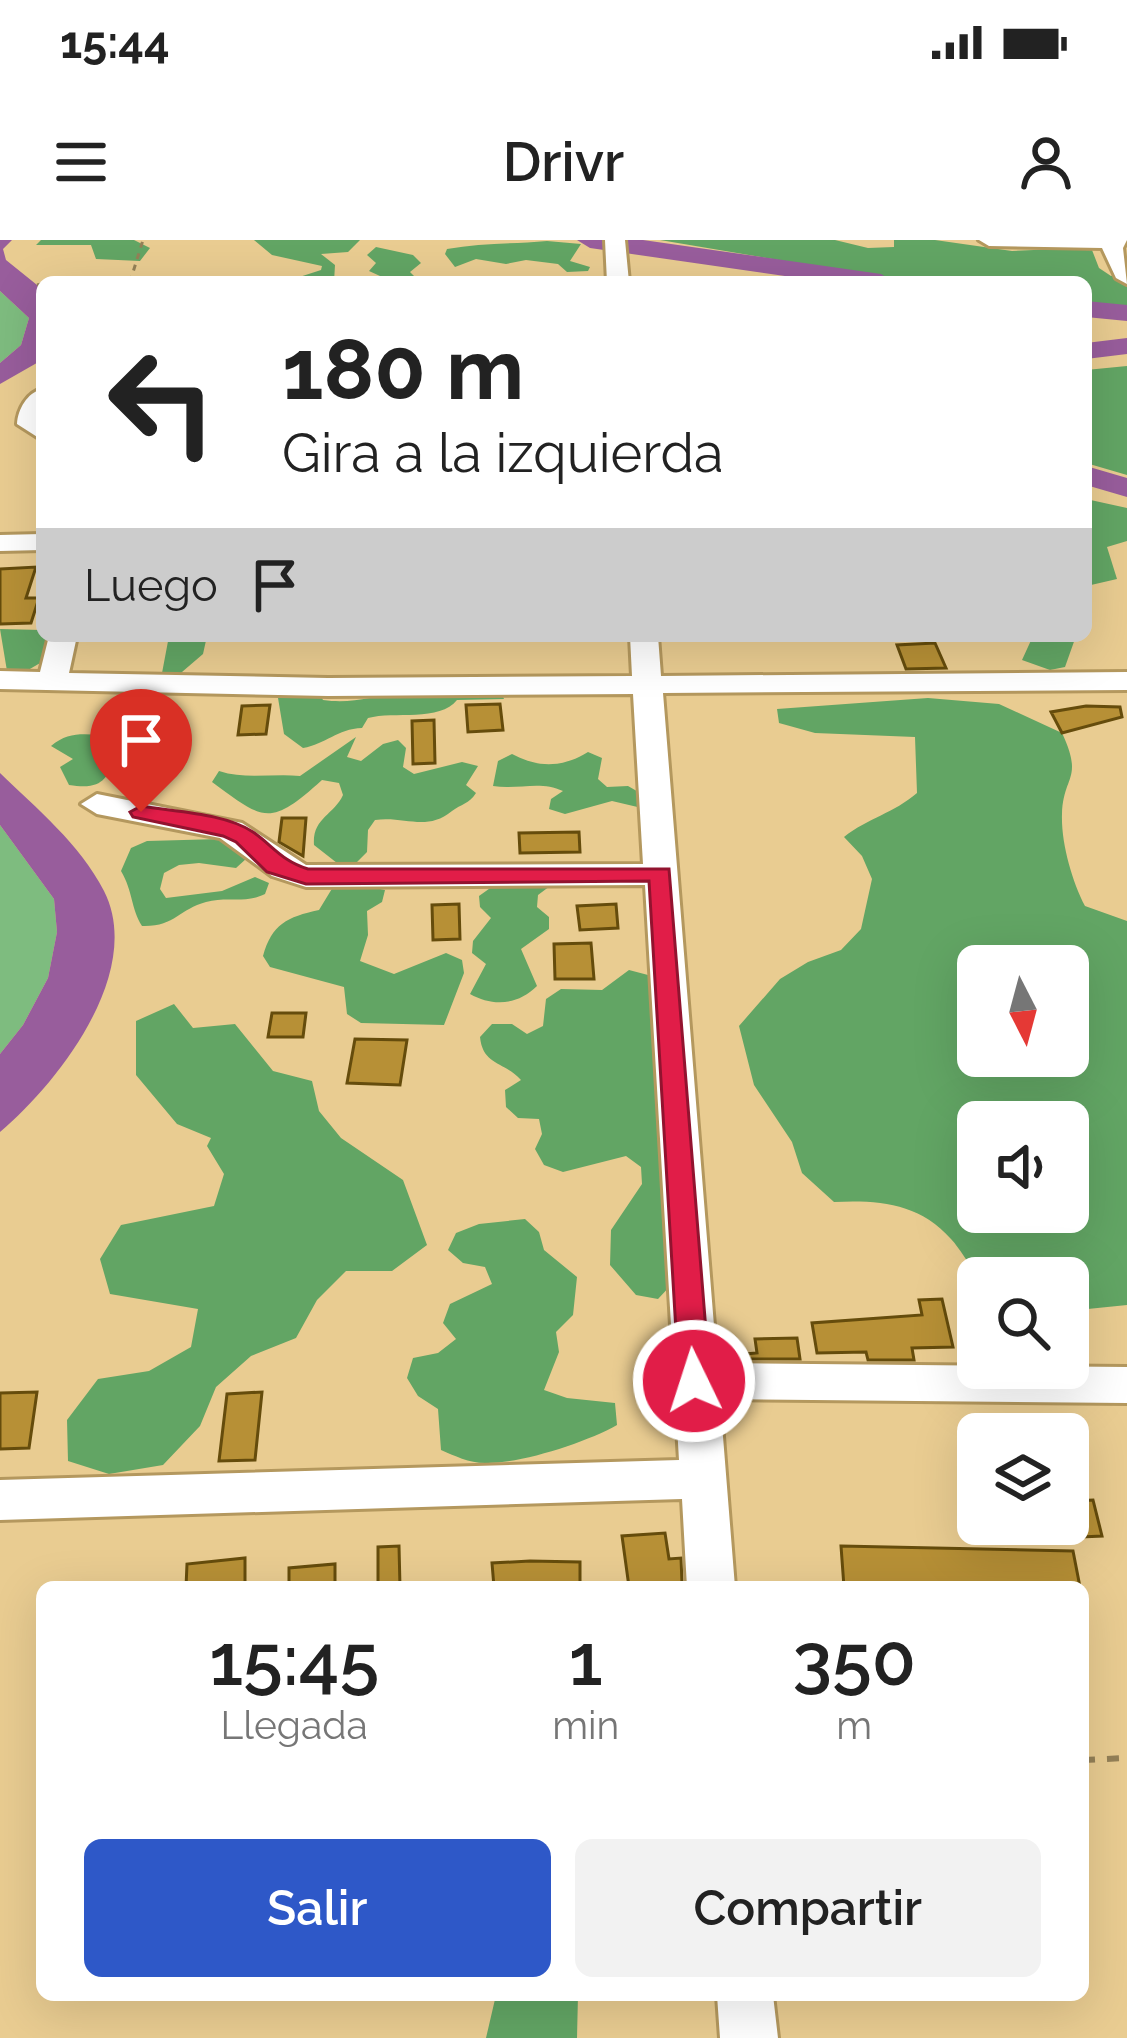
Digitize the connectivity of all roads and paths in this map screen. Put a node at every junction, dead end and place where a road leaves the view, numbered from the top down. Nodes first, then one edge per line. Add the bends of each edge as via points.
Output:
1 (989, 240) edge
2 (1116, 241) edge
3 (143, 242) edge
4 (132, 276) edge
5 (1127, 278) edge
6 (36, 404) edge
7 (36, 429) edge
8 (36, 542) edge
9 (0, 543) edge
10 (62, 642) edge
11 (644, 642) edge
12 (0, 680) edge
13 (53, 680) junction
14 (1127, 681) edge
15 (647, 684) junction
16 (97, 804) dead end
17 (660, 874) junction
18 (694, 1381) junction
19 (1127, 1385) edge
20 (701, 1479) junction
21 (0, 1500) edge
22 (710, 1581) edge
23 (1127, 1758) edge
24 (1089, 1760) edge
25 (746, 2001) edge
26 (749, 2038) edge

1 - 2 street
2 - 5 street
3 - 4 path
6 - 7 street via 29,424
8 - 9 street
10 - 13 street
11 - 15 street
12 - 13 street
13 - 15 street
14 - 15 street
15 - 17 street
16 - 17 street via 230,830 275,867 306,877
17 - 18 street
18 - 19 street
18 - 20 street
20 - 21 street
20 - 22 street
23 - 24 path
25 - 26 street

